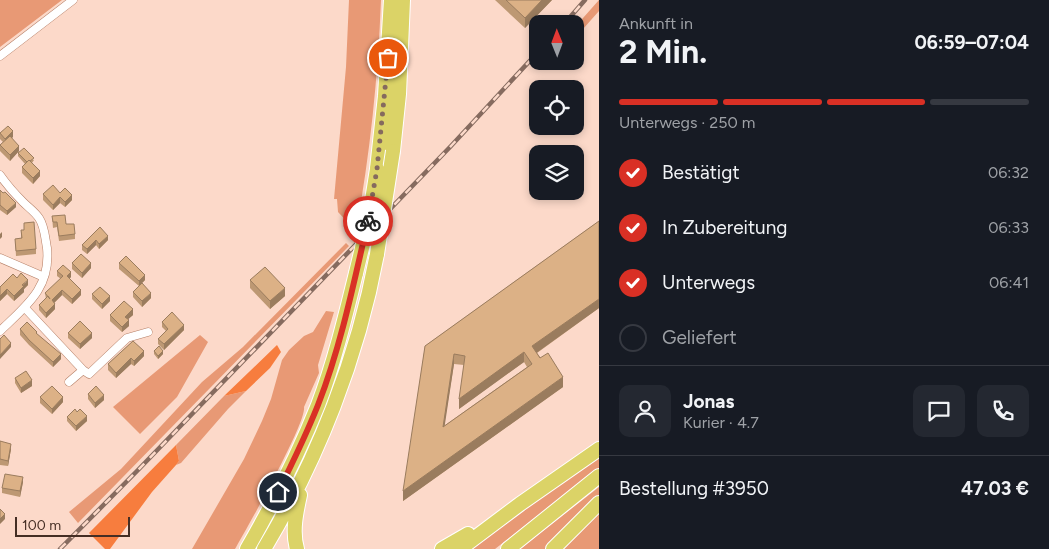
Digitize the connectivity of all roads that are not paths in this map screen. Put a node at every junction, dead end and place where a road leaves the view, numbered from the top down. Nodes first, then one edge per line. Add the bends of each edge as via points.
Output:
1 (73, 0) edge
2 (391, 0) edge
3 (403, 0) edge
4 (0, 56) edge
5 (0, 175) edge
6 (0, 258) edge
7 (44, 277) junction
8 (25, 308) junction
9 (0, 331) edge
10 (148, 332) dead end
11 (82, 370) junction
12 (69, 382) dead end
13 (599, 449) edge
14 (305, 472) junction
15 (599, 476) edge
16 (599, 503) edge
17 (520, 504) junction
18 (247, 549) edge
19 (264, 549) edge
20 (297, 549) edge
21 (442, 549) edge
22 (460, 549) edge
23 (508, 549) edge
24 (553, 549) edge

1 - 4 street
2 - 18 highway, bridge via 377,169 369,219 339,341 318,404 294,460
3 - 14 highway, bridge via 393,151 377,254 343,378
5 - 7 street via 40,218 48,257
6 - 7 street
7 - 8 street
8 - 9 street
8 - 11 street
10 - 11 street via 127,338 89,374
11 - 12 street
13 - 17 highway
14 - 19 highway
14 - 20 highway via 296,511
15 - 23 highway
16 - 24 highway
17 - 21 highway
17 - 22 highway

